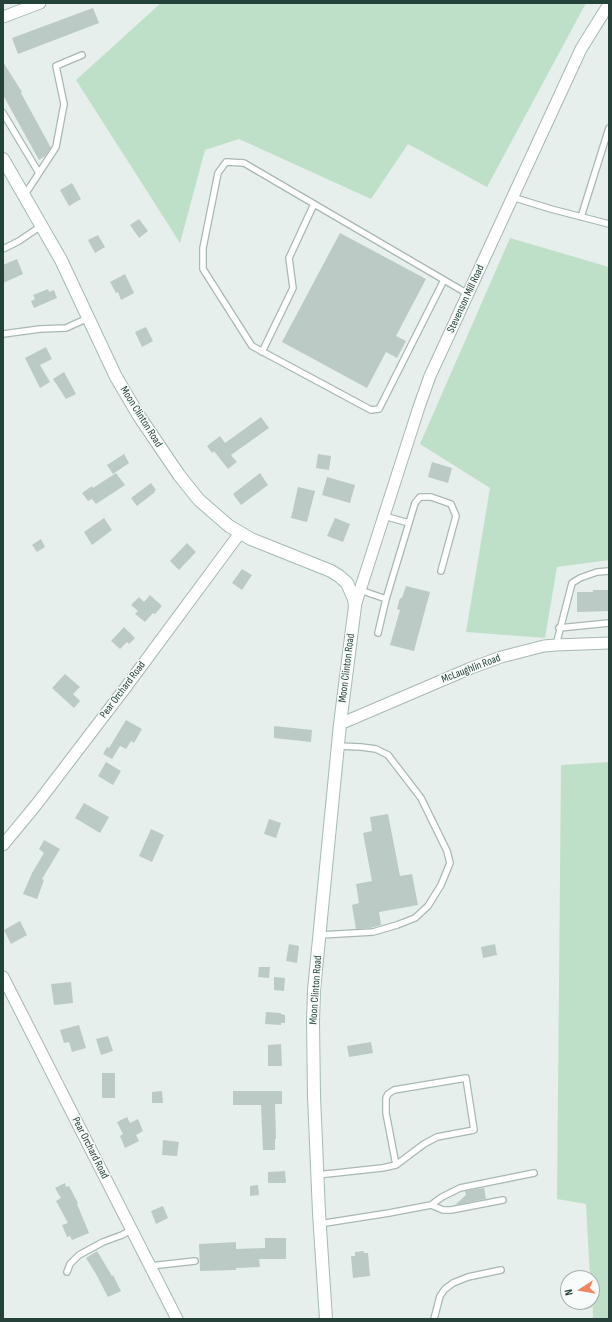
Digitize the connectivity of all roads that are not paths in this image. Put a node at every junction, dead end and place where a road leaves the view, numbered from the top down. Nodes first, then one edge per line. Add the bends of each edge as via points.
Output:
1 (40, 3) edge
2 (609, 4) edge
3 (3, 17) edge
4 (82, 55) dead end
5 (3, 113) edge
6 (609, 128) edge
7 (3, 159) edge
8 (39, 173) junction
9 (24, 196) junction
10 (512, 197) junction
11 (314, 204) junction
12 (581, 216) junction
13 (609, 224) edge
14 (41, 226) junction
15 (3, 249) edge
16 (444, 280) junction
17 (468, 294) junction
18 (88, 318) junction
19 (3, 334) edge
20 (262, 352) junction
21 (384, 516) junction
22 (409, 523) junction
23 (240, 533) junction
24 (441, 571) dead end
25 (609, 572) edge
26 (360, 590) junction
27 (386, 599) junction
28 (355, 606) junction
29 (609, 623) edge
30 (559, 628) junction
31 (378, 633) dead end
32 (609, 643) edge
33 (556, 645) junction
34 (340, 724) junction
35 (338, 746) junction
36 (3, 845) edge
37 (320, 935) junction
38 (3, 977) edge
39 (396, 1165) junction
40 (534, 1173) dead end
41 (317, 1175) junction
42 (503, 1200) dead end
43 (430, 1205) junction
44 (320, 1224) junction
45 (131, 1230) junction
46 (195, 1261) dead end
47 (150, 1266) junction
48 (501, 1270) dead end
49 (67, 1272) dead end
50 (177, 1319) edge
51 (326, 1319) edge
52 (434, 1319) edge

1 - 3 street
2 - 10 street, Stevenson Mill Road via 581,49
4 - 8 lane via 56,66 64,104 56,147
5 - 8 lane
6 - 12 lane
7 - 9 street, Moon Clinton Road
8 - 9 lane
9 - 14 street, Moon Clinton Road
10 - 12 lane
10 - 17 street, Stevenson Mill Road
11 - 16 lane
11 - 20 lane via 289,258 293,288
11 - 20 lane via 244,163 226,162 218,173 203,248 203,269 252,346
12 - 13 lane
14 - 15 lane
14 - 18 street, Moon Clinton Road via 61,260
16 - 17 lane
16 - 20 lane via 379,409 371,410
17 - 21 street, Stevenson Mill Road via 430,376
18 - 19 lane via 66,328
18 - 23 street, Moon Clinton Road via 116,377 179,475 213,513
21 - 22 lane
21 - 26 street, Stevenson Mill Road
22 - 24 lane via 415,503 420,497 431,497 451,504 456,516
22 - 27 lane
23 - 28 street, Moon Clinton Road via 339,576 352,592
23 - 36 street, Pear Orchard Road via 36,805
25 - 30 lane via 597,572 572,583
26 - 27 lane
26 - 28 street, Stevenson Mill Road
27 - 31 lane
28 - 34 street, Moon Clinton Road
29 - 30 lane
30 - 33 lane
32 - 33 street, McLaughlin Road
33 - 34 street, McLaughlin Road via 486,662
34 - 35 street, Moon Clinton Road
35 - 37 street, Moon Clinton Road
35 - 37 lane via 376,749 388,755 421,798 447,851 450,863 428,906 415,918 372,932
37 - 41 street, Moon Clinton Road via 313,1021
38 - 45 street, Pear Orchard Road
39 - 39 lane via 437,1136 474,1130 466,1078 394,1090 388,1094 386,1113
39 - 41 lane
40 - 43 lane via 460,1188
41 - 44 street, Moon Clinton Road
42 - 43 lane via 451,1210
43 - 44 lane
44 - 51 street, Moon Clinton Road
45 - 47 street, Pear Orchard Road
45 - 49 lane via 79,1256 70,1264
46 - 47 lane
47 - 50 street, Pear Orchard Road
48 - 52 lane via 468,1277 445,1288 440,1296

